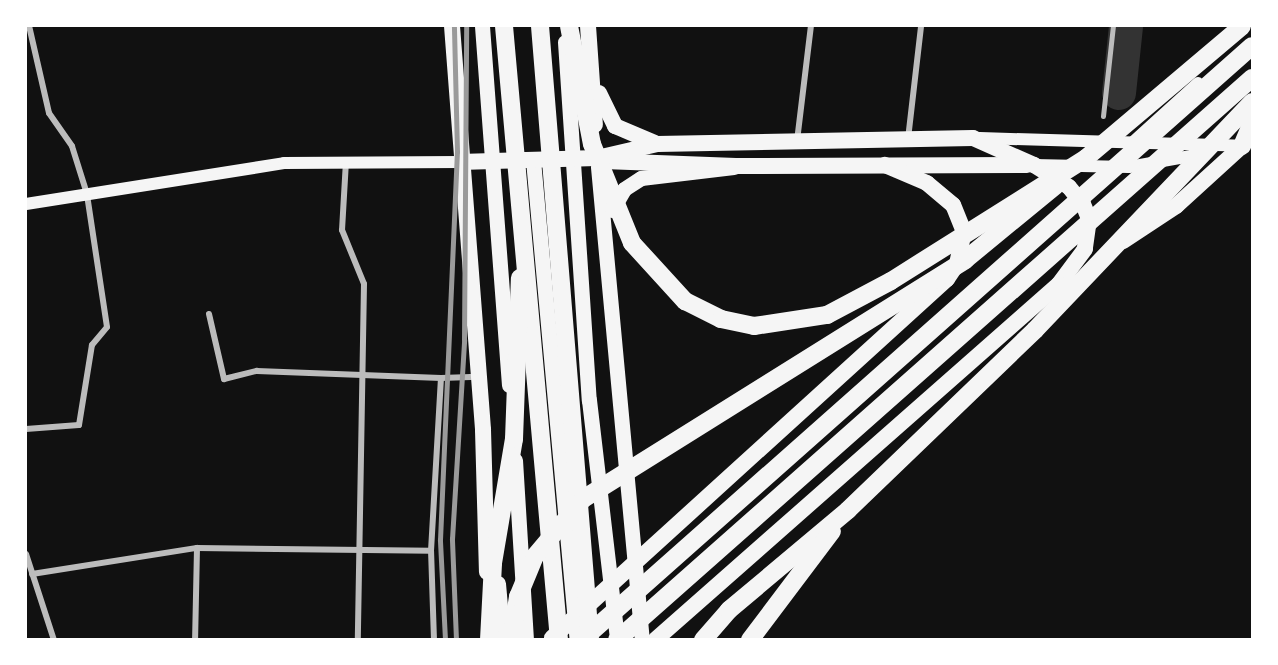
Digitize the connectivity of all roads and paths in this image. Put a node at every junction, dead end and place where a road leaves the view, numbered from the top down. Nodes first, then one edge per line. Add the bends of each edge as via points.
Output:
1 (29, 26) edge
2 (452, 26) edge
3 (482, 26) edge
4 (504, 26) edge
5 (540, 26) edge
6 (564, 26) edge
7 (569, 26) edge
8 (588, 26) edge
9 (811, 26) edge
10 (921, 26) edge
11 (1113, 26) edge
12 (1242, 26) edge
13 (1252, 26) edge
14 (1252, 38) edge
15 (1252, 46) edge
16 (591, 63) junction
17 (1252, 78) edge
18 (1182, 96) junction
19 (1252, 102) edge
20 (1103, 116) dead end
21 (1252, 123) edge
22 (973, 138) junction
23 (908, 139) junction
24 (796, 141) junction
25 (1132, 141) junction
26 (657, 144) junction
27 (1247, 144) edge
28 (597, 158) junction
29 (1086, 158) junction
30 (347, 159) junction
31 (533, 160) junction
32 (460, 162) junction
33 (885, 165) junction
34 (1034, 165) junction
35 (1148, 165) junction
36 (736, 166) junction
37 (87, 194) junction
38 (26, 204) edge
39 (523, 256) junction
40 (1059, 284) junction
41 (607, 285) junction
42 (209, 314) dead end
43 (363, 374) junction
44 (478, 377) junction
45 (441, 378) junction
46 (26, 429) edge
47 (483, 430) junction
48 (848, 510) junction
49 (197, 548) junction
50 (360, 550) junction
51 (431, 551) junction
52 (26, 554) edge
53 (32, 574) junction
54 (54, 639) edge
55 (195, 639) edge
56 (358, 639) edge
57 (434, 639) edge
58 (488, 639) edge
59 (503, 639) edge
60 (511, 639) edge
61 (526, 639) edge
62 (550, 639) edge
63 (559, 639) edge
64 (577, 639) edge
65 (582, 639) edge
66 (590, 639) edge
67 (617, 639) edge
68 (642, 639) edge
69 (655, 639) edge
70 (703, 639) edge
71 (750, 639) edge

1 - 37 street via 49,113 72,147
2 - 32 highway
3 - 61 main road
4 - 39 highway
5 - 66 highway
6 - 67 main road via 589,400
7 - 29 highway via 595,155 632,243 685,301 738,324 804,322 849,306
8 - 16 highway
9 - 24 street
10 - 23 street
11 - 20 street
12 - 29 highway
13 - 18 highway
14 - 18 main road
15 - 65 highway
16 - 26 highway via 615,126
16 - 28 highway
17 - 67 highway
18 - 25 main road
19 - 48 highway via 1043,322
21 - 27 highway
22 - 23 highway
22 - 25 main road
22 - 34 highway
23 - 24 highway
24 - 26 highway
25 - 27 main road
25 - 35 main road via 1136,156
26 - 28 highway
27 - 35 main road
27 - 40 highway via 1176,206
28 - 31 highway
28 - 36 highway via 614,164 714,162
28 - 41 main road
29 - 60 highway via 965,260 584,499 535,556 518,597
30 - 32 main road
30 - 37 main road via 284,163
30 - 43 street via 342,230 364,284
31 - 32 highway
31 - 64 main road
32 - 44 highway
33 - 34 highway
33 - 36 highway
33 - 62 highway via 927,183 953,205 964,232 957,264 947,279
34 - 35 main road
34 - 40 highway via 1069,187 1089,219 1084,249
36 - 41 main road via 713,174 641,178 624,189 613,208
37 - 38 main road
37 - 46 street via 107,327 92,345 79,424
39 - 58 highway via 514,440 493,563
39 - 63 highway via 533,313
40 - 69 highway
41 - 68 main road
42 - 43 street via 224,379 257,371
43 - 45 street
43 - 50 street
44 - 45 street
44 - 47 highway
45 - 51 street
47 - 58 highway
47 - 59 highway
48 - 70 highway via 760,581
48 - 71 highway
49 - 50 street
49 - 53 street
49 - 55 street
50 - 51 street
50 - 56 street
51 - 57 street
52 - 53 street
53 - 54 street

